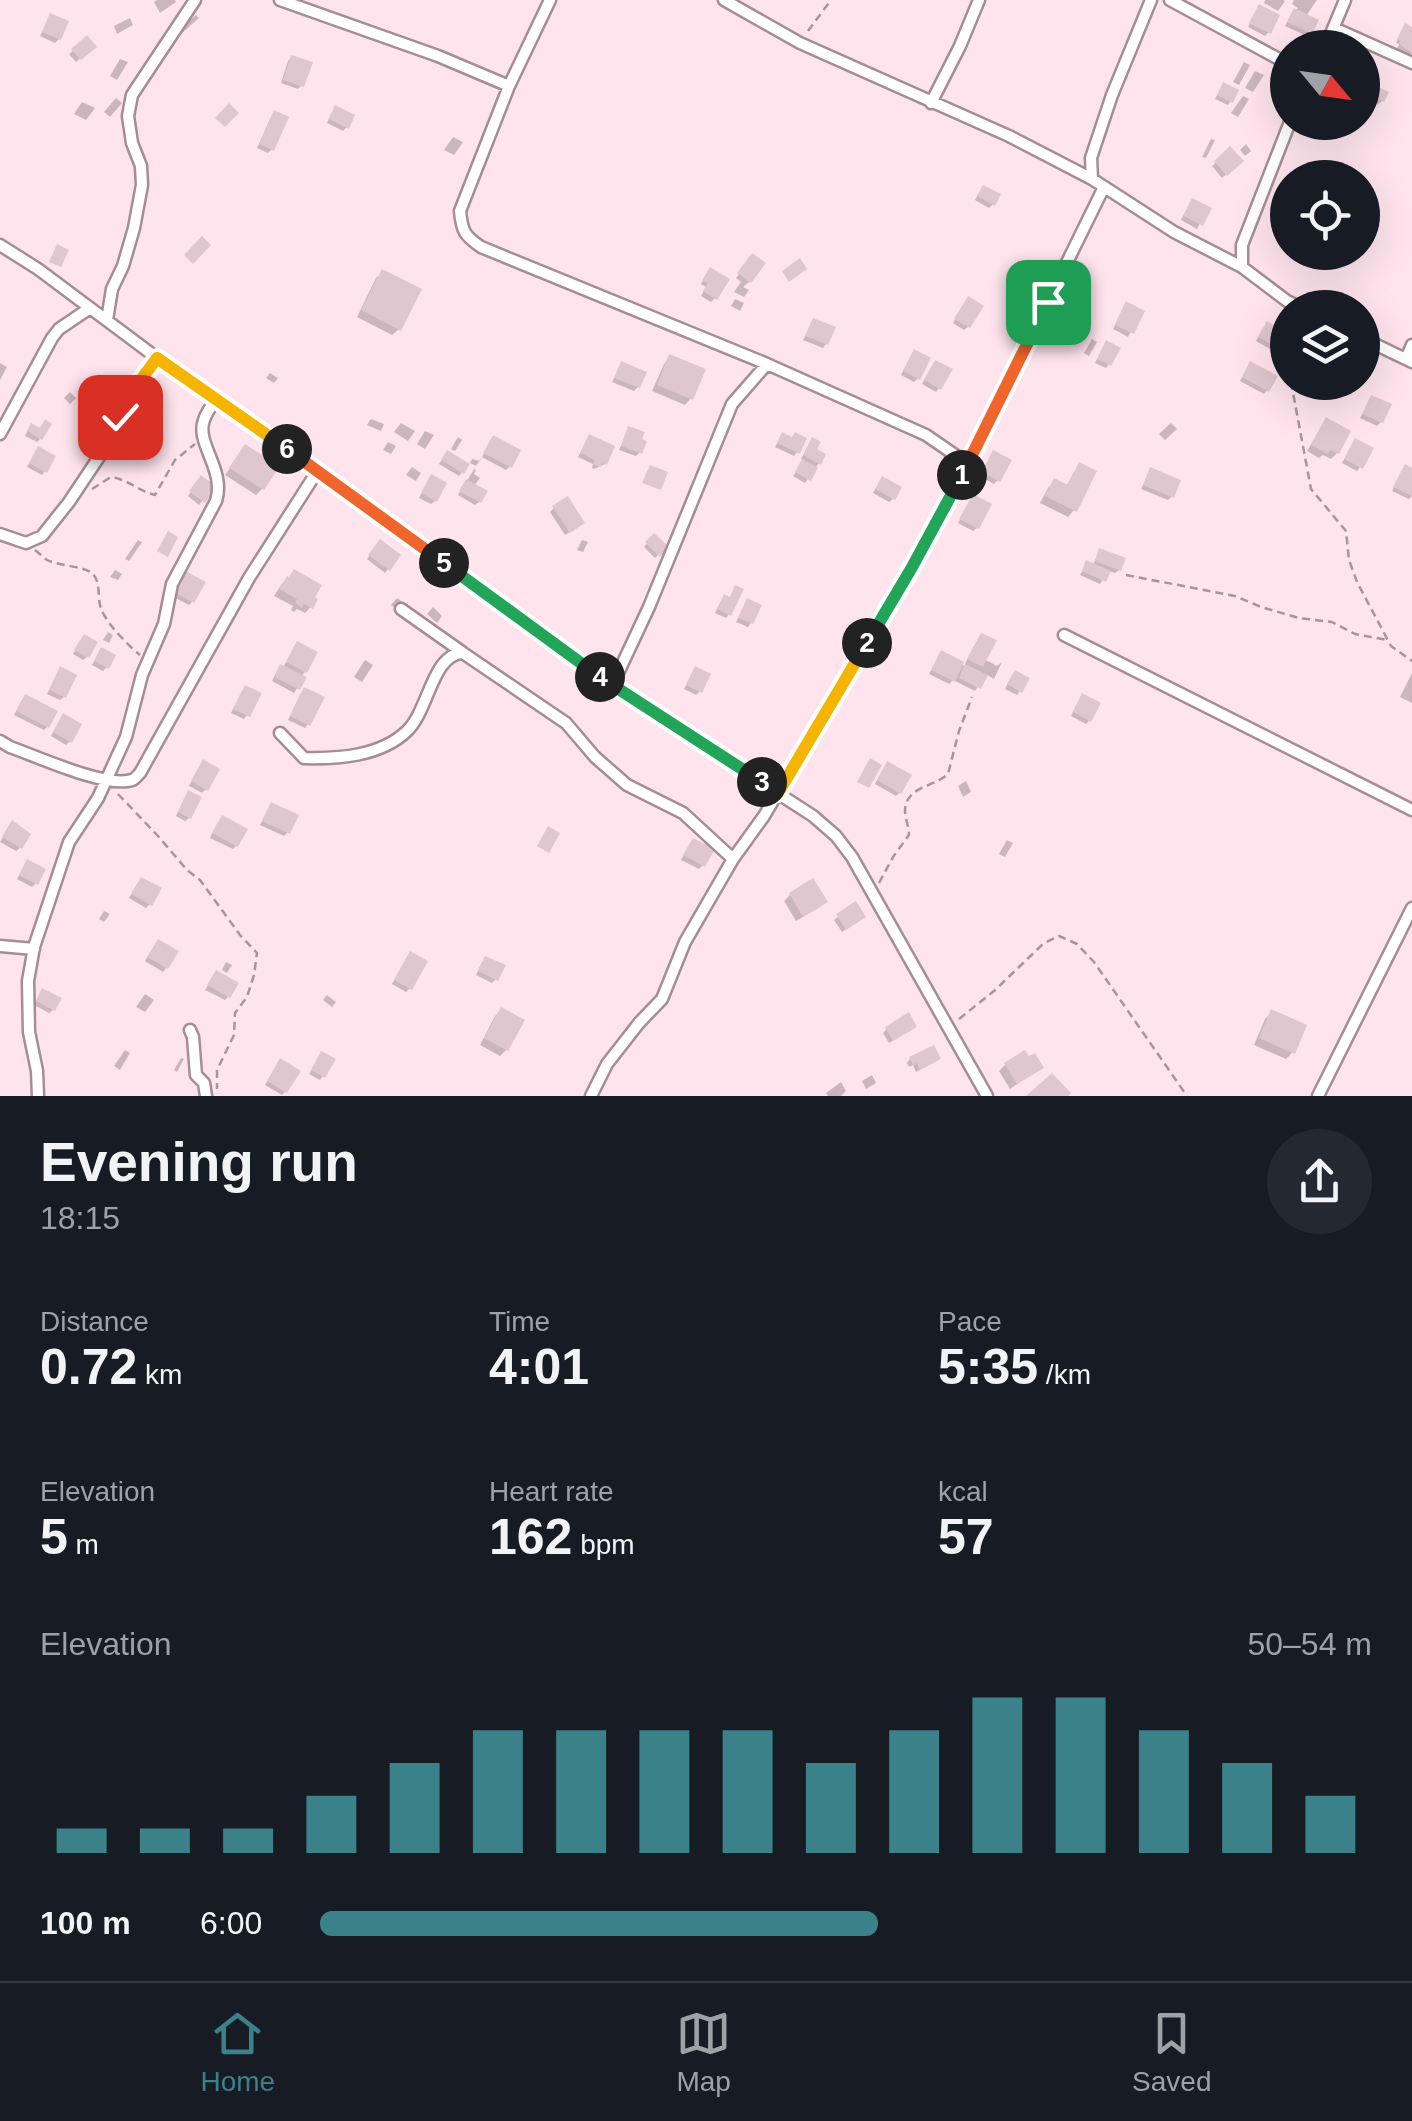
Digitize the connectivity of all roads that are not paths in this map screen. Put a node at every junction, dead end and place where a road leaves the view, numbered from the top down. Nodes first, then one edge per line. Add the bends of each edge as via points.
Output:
1 (195, 0) edge
2 (280, 0) edge
3 (550, 0) edge
4 (724, 0) edge
5 (979, 0) edge
6 (1150, 0) edge
7 (1170, 0) edge
8 (1344, 0) edge
9 (1334, 28) joint
10 (1270, 54) edge
11 (1412, 63) edge
12 (509, 86) junction
13 (931, 103) junction
14 (1283, 140) edge
15 (1092, 180) junction
16 (1104, 187) junction
17 (0, 245) edge
18 (1242, 266) junction
19 (1273, 290) edge
20 (90, 308) junction
21 (107, 320) junction
22 (1412, 344) edge
23 (1380, 346) edge
24 (157, 358) junction
25 (1409, 360) edge
26 (767, 364) junction
27 (217, 399) junction
28 (0, 434) edge
29 (968, 464) junction
30 (318, 470) junction
31 (0, 534) edge
32 (401, 610) dead end
33 (1064, 635) dead end
34 (463, 653) junction
35 (612, 686) junction
36 (280, 733) dead end
37 (0, 741) edge
38 (106, 781) junction
39 (778, 793) junction
40 (1412, 810) edge
41 (732, 859) junction
42 (1412, 908) edge
43 (0, 946) edge
44 (34, 950) junction
45 (190, 1030) dead end
46 (38, 1096) edge
47 (206, 1096) edge
48 (591, 1096) edge
49 (987, 1096) edge
50 (1318, 1096) edge

1 - 21 street via 132,95 128,116 142,185
2 - 12 street
3 - 12 street
4 - 13 street
5 - 13 street
6 - 15 street via 1090,158
7 - 10 street
8 - 9 street
9 - 11 street
12 - 26 street via 460,211 466,237
13 - 15 street
14 - 18 street via 1242,244
15 - 16 street
16 - 18 street
16 - 29 street
17 - 20 street
18 - 19 street
20 - 21 street
20 - 28 street via 52,338
21 - 24 street
22 - 25 street
23 - 25 street
24 - 27 street
24 - 31 street via 105,448 42,536 26,542
26 - 29 street via 926,435
26 - 35 street via 732,404
27 - 30 street
27 - 38 street via 202,432 220,489 172,584 164,624
29 - 39 street
30 - 35 street
30 - 38 street via 140,773 134,780
32 - 34 street
33 - 40 street
34 - 36 street via 446,660 408,730 374,750 304,758
34 - 41 street via 566,723 627,785 683,813
35 - 39 street
37 - 38 street
38 - 44 street via 68,842
39 - 41 street
39 - 49 street via 813,816 852,857
41 - 48 street via 662,999 607,1064
42 - 50 street
43 - 44 street
44 - 46 street via 29,1032
45 - 47 street

